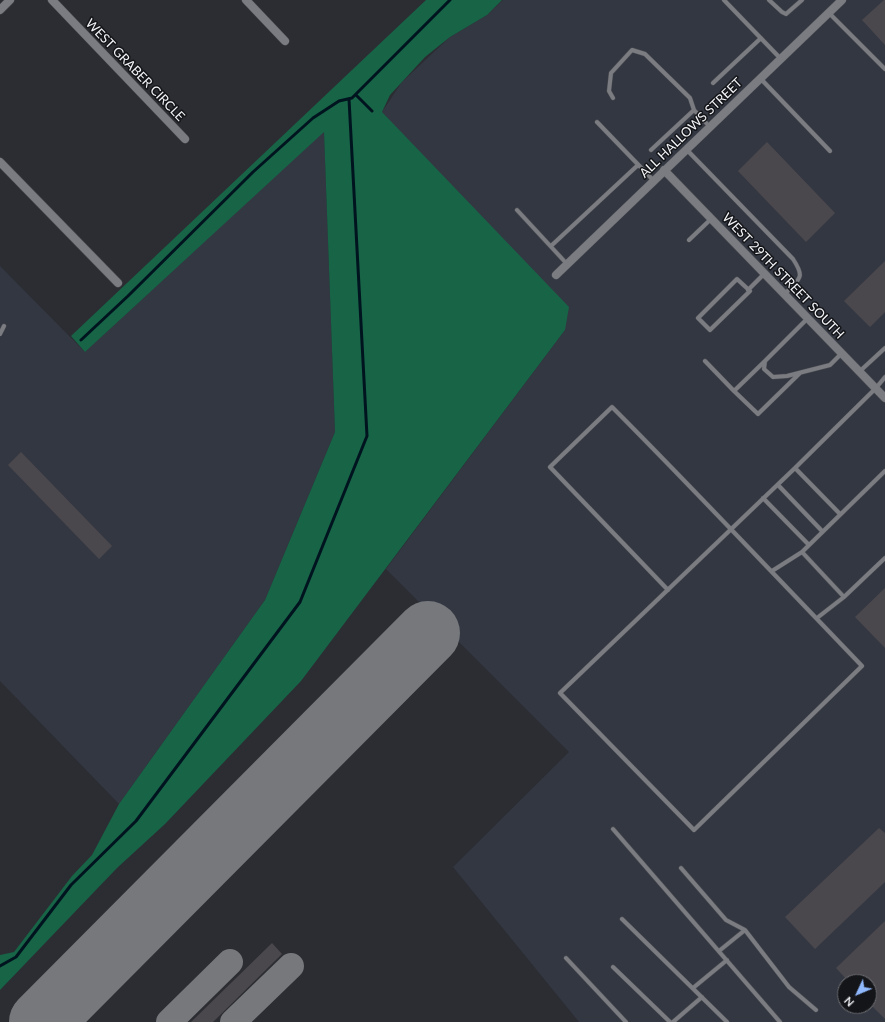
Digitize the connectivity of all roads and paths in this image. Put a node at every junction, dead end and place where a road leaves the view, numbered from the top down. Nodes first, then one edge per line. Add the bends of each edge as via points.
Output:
1 (10, 0) edge
2 (52, 0) edge
3 (246, 0) edge
4 (724, 0) edge
5 (769, 0) edge
6 (802, 0) edge
7 (842, 0) edge
8 (0, 10) edge
9 (829, 13) junction
10 (761, 38) junction
11 (285, 40) dead end
12 (781, 59) junction
13 (885, 69) edge
14 (760, 78) junction
15 (713, 83) dead end
16 (614, 98) dead end
17 (694, 110) junction
18 (597, 122) dead end
19 (710, 127) junction
20 (185, 138) dead end
21 (651, 150) dead end
22 (686, 150) junction
23 (830, 151) dead end
24 (0, 162) edge
25 (638, 165) junction
26 (664, 170) junction
27 (654, 180) junction
28 (517, 210) dead end
29 (711, 219) junction
30 (689, 240) dead end
31 (551, 246) junction
32 (567, 264) junction
33 (764, 274) junction
34 (556, 275) dead end
35 (118, 283) dead end
36 (748, 290) junction
37 (784, 294) junction
38 (808, 318) junction
39 (4, 326) dead end
40 (0, 334) edge
41 (885, 348) edge
42 (842, 353) junction
43 (705, 361) dead end
44 (765, 361) junction
45 (859, 372) junction
46 (800, 373) junction
47 (885, 376) edge
48 (876, 388) junction
49 (734, 391) junction
50 (885, 398) edge
51 (795, 468) junction
52 (885, 471) edge
53 (778, 485) junction
54 (763, 498) junction
55 (840, 514) junction
56 (731, 529) junction
57 (822, 531) junction
58 (809, 545) junction
59 (802, 552) junction
60 (885, 558) edge
61 (772, 572) junction
62 (668, 590) junction
63 (844, 597) junction
64 (817, 618) junction
65 (613, 829) dead end
66 (681, 868) dead end
67 (622, 919) dead end
68 (745, 930) junction
69 (719, 951) junction
70 (566, 958) dead end
71 (727, 960) junction
72 (613, 967) dead end
73 (693, 988) junction
74 (702, 997) junction
75 (816, 1010) dead end
76 (626, 1022) edge
77 (670, 1022) edge
78 (673, 1022) edge
79 (728, 1022) edge
80 (780, 1022) edge

1 - 8 street
2 - 20 street, WEST GRABER CIRCLE
3 - 11 street
4 - 10 lane
5 - 6 lane via 786,14
7 - 9 street, ALL HALLOWS STREET
9 - 12 street, ALL HALLOWS STREET
9 - 13 lane
10 - 12 lane
10 - 15 lane
12 - 14 street, ALL HALLOWS STREET
14 - 19 street, ALL HALLOWS STREET
14 - 23 lane
16 - 17 lane via 609,91 611,73 632,50 646,54 690,98
17 - 19 lane
17 - 21 lane
18 - 25 lane
19 - 22 street, ALL HALLOWS STREET
22 - 26 street, ALL HALLOWS STREET
22 - 37 lane via 793,258 801,271 800,277
24 - 35 street
25 - 27 lane
25 - 31 lane
26 - 27 street, ALL HALLOWS STREET
26 - 29 street, WEST 29TH STREET SOUTH
27 - 32 street, ALL HALLOWS STREET
28 - 31 lane
29 - 30 lane
29 - 33 street, WEST 29TH STREET SOUTH
31 - 32 lane
32 - 34 street, ALL HALLOWS STREET
33 - 36 lane
33 - 37 street, WEST 29TH STREET SOUTH
36 - 36 lane via 737,279 698,318 710,330 750,291
37 - 38 street, WEST 29TH STREET SOUTH
38 - 42 street, WEST 29TH STREET SOUTH
38 - 44 lane
39 - 40 lane
41 - 45 lane
42 - 45 street, WEST 29TH STREET SOUTH
42 - 46 lane via 830,365
43 - 49 lane
44 - 46 lane via 764,370 773,377
44 - 49 lane
45 - 48 street, WEST 29TH STREET SOUTH
46 - 49 lane via 758,414
47 - 48 lane
48 - 50 street, WEST 29TH STREET SOUTH
48 - 51 lane
51 - 53 lane
51 - 55 lane
52 - 55 lane
53 - 54 lane
53 - 57 lane
54 - 56 lane
54 - 58 lane
55 - 57 lane
56 - 61 lane
56 - 62 lane
56 - 62 lane via 612,407 550,467
57 - 58 lane
58 - 59 lane
59 - 61 lane
59 - 63 lane
60 - 63 lane
61 - 64 lane
62 - 64 lane via 560,693 694,830 862,666
63 - 64 lane
65 - 69 lane
66 - 68 lane via 726,920
67 - 73 lane
68 - 69 lane
68 - 75 lane via 789,987
69 - 71 lane
70 - 76 lane
71 - 73 lane
71 - 80 lane
72 - 77 lane
73 - 74 lane
74 - 78 lane
74 - 79 lane

